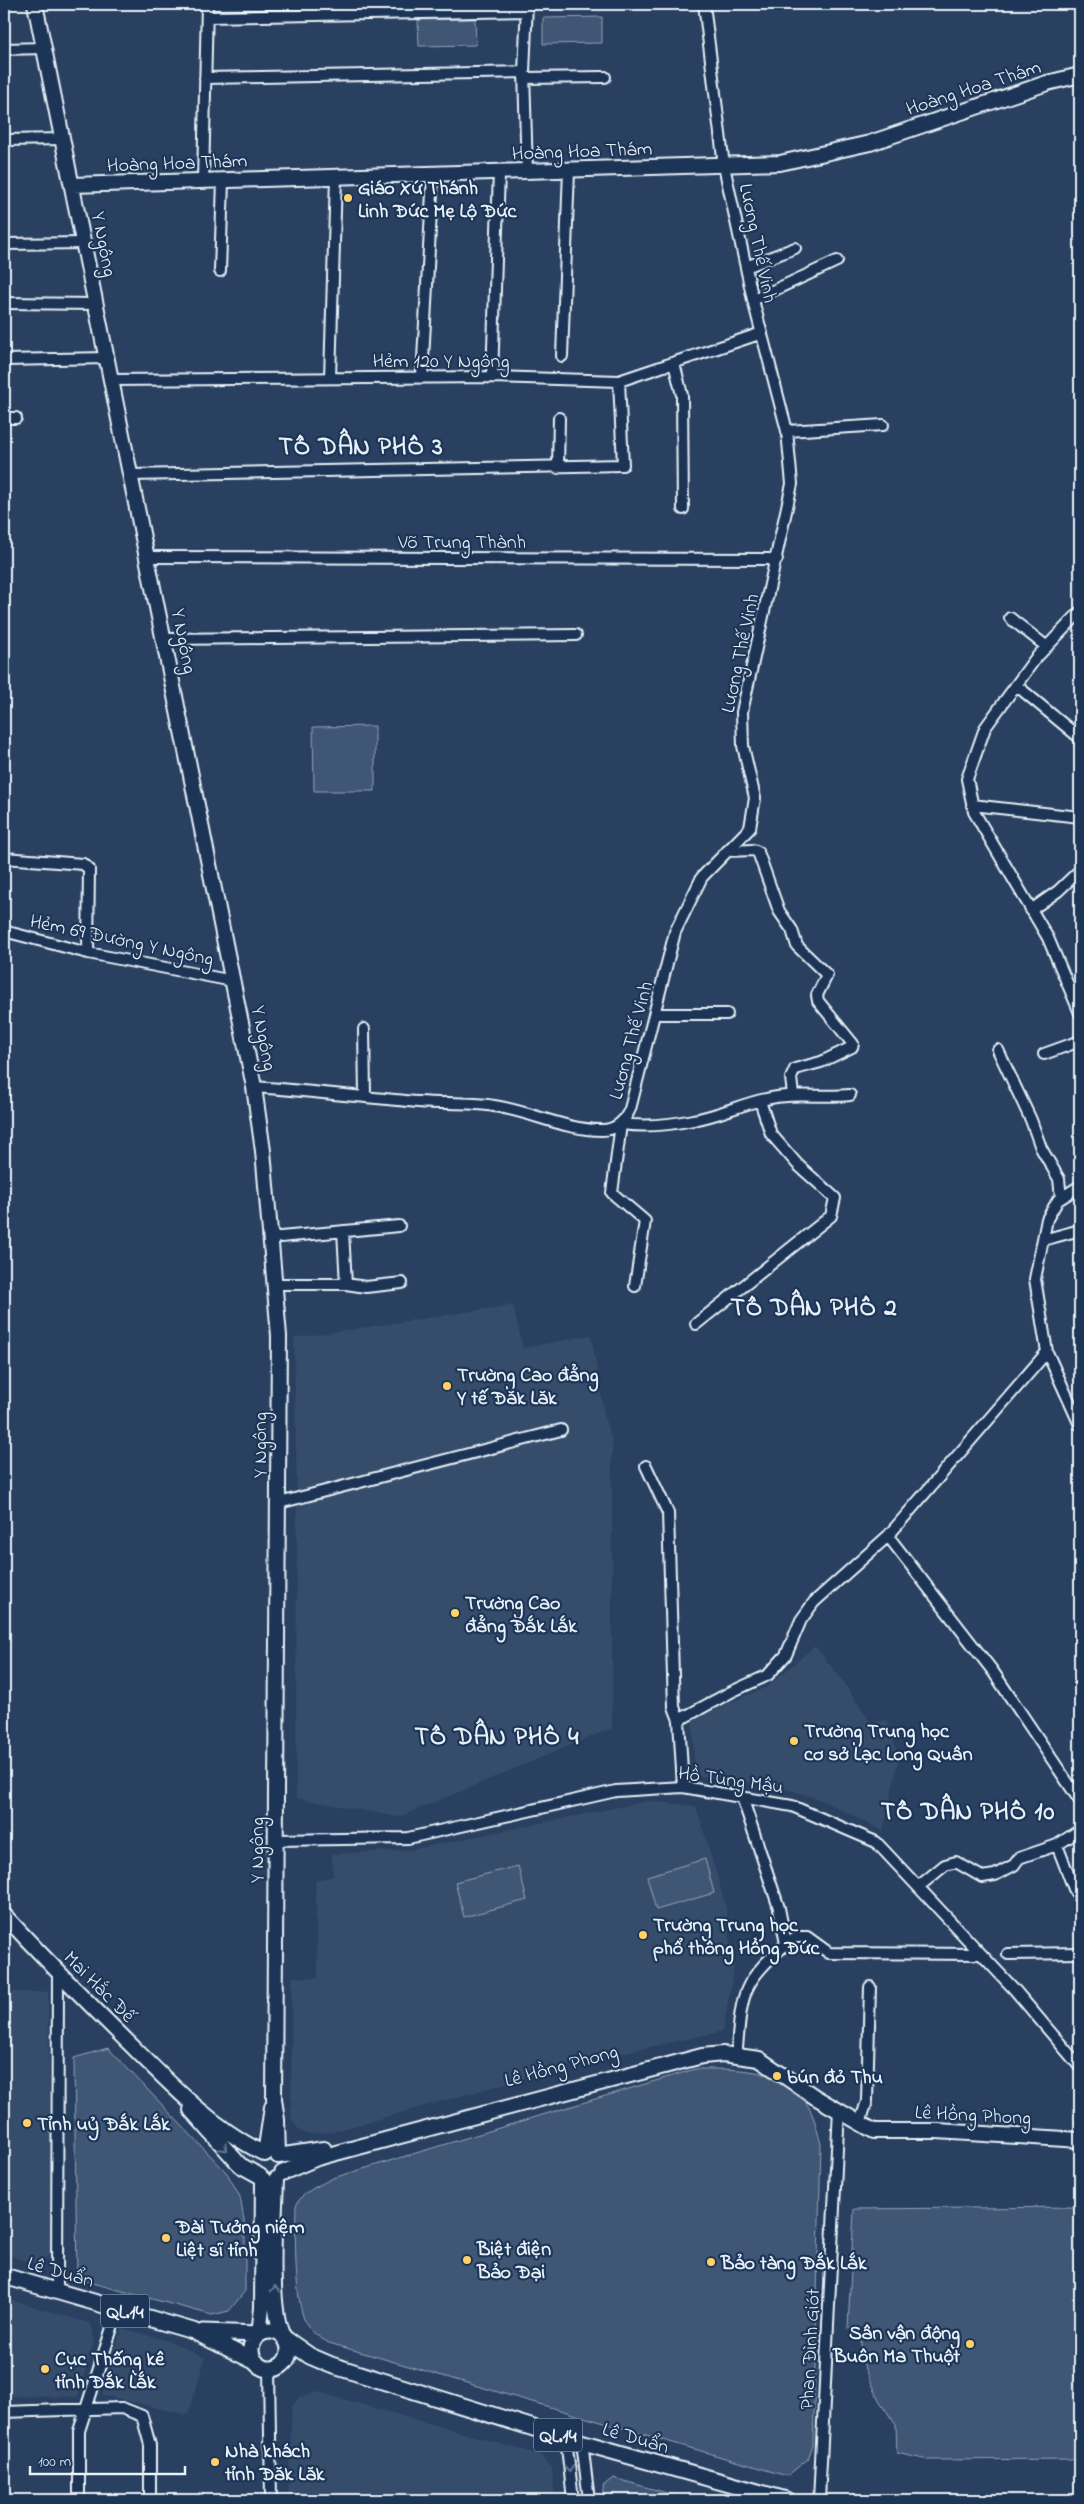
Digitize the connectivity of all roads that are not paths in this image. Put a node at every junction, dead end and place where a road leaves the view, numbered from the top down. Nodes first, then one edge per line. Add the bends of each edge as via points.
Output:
1 (35, 4) edge
2 (207, 4) edge
3 (704, 4) edge
4 (526, 8) edge
5 (207, 16) junction
6 (45, 48) junction
7 (4, 49) edge
8 (524, 75) junction
9 (1080, 75) edge
10 (604, 77) dead end
11 (205, 78) junction
12 (64, 139) junction
13 (4, 140) edge
14 (724, 166) junction
15 (570, 170) junction
16 (499, 172) junction
17 (527, 172) junction
18 (433, 174) junction
19 (336, 177) junction
20 (203, 181) junction
21 (223, 181) junction
22 (72, 185) junction
23 (84, 243) junction
24 (4, 244) edge
25 (795, 248) dead end
26 (837, 261) dead end
27 (746, 267) junction
28 (220, 271) dead end
29 (753, 300) junction
30 (4, 304) edge
31 (96, 304) junction
32 (762, 333) junction
33 (562, 356) dead end
34 (107, 358) junction
35 (4, 360) edge
36 (674, 363) junction
37 (492, 377) junction
38 (330, 378) junction
39 (422, 378) junction
40 (112, 380) junction
41 (619, 381) junction
42 (4, 418) edge
43 (16, 418) dead end
44 (559, 418) dead end
45 (883, 424) dead end
46 (787, 431) junction
47 (558, 468) junction
48 (131, 475) junction
49 (682, 509) dead end
50 (148, 557) junction
51 (777, 559) junction
52 (1080, 612) edge
53 (1010, 618) dead end
54 (576, 635) dead end
55 (164, 639) junction
56 (1047, 647) junction
57 (1016, 685) junction
58 (1080, 738) edge
59 (972, 805) junction
60 (1080, 817) edge
61 (728, 851) junction
62 (4, 858) edge
63 (1080, 870) edge
64 (1031, 910) junction
65 (4, 931) edge
66 (88, 953) junction
67 (233, 981) junction
68 (1080, 985) edge
69 (1070, 990) junction
70 (1080, 1013) edge
71 (656, 1014) junction
72 (727, 1014) dead end
73 (364, 1029) dead end
74 (1080, 1041) edge
75 (998, 1050) dead end
76 (1044, 1054) dead end
77 (254, 1087) junction
78 (793, 1095) junction
79 (850, 1095) dead end
80 (365, 1096) junction
81 (760, 1100) junction
82 (621, 1124) junction
83 (1080, 1186) edge
84 (1061, 1198) junction
85 (399, 1226) dead end
86 (1080, 1230) edge
87 (343, 1231) junction
88 (270, 1238) junction
89 (1043, 1240) junction
90 (402, 1283) dead end
91 (274, 1284) junction
92 (346, 1284) junction
93 (636, 1286) dead end
94 (696, 1324) dead end
95 (1048, 1352) junction
96 (1080, 1425) edge
97 (561, 1430) dead end
98 (646, 1466) dead end
99 (279, 1503) junction
100 (888, 1536) junction
101 (679, 1720) junction
102 (683, 1787) junction
103 (742, 1797) junction
104 (1080, 1801) edge
105 (1080, 1830) edge
106 (276, 1840) junction
107 (1057, 1845) junction
108 (918, 1887) junction
109 (1080, 1896) edge
110 (4, 1915) edge
111 (788, 1941) dead end
112 (1080, 1953) edge
113 (981, 1954) junction
114 (1008, 1954) dead end
115 (58, 1974) junction
116 (870, 1987) dead end
117 (737, 2048) junction
118 (1080, 2067) edge
119 (170, 2084) junction
120 (839, 2110) junction
121 (860, 2123) junction
122 (1080, 2140) edge
123 (271, 2155) junction
124 (270, 2176) junction
125 (269, 2256) junction
126 (4, 2276) edge
127 (57, 2290) junction
128 (118, 2309) junction
129 (193, 2331) junction
130 (259, 2334) junction
131 (285, 2338) junction
132 (269, 2365) junction
133 (331, 2365) junction
134 (88, 2409) junction
135 (4, 2412) edge
136 (566, 2438) junction
137 (582, 2442) junction
138 (79, 2500) edge
139 (150, 2500) edge
140 (271, 2500) edge
141 (573, 2500) edge
142 (589, 2500) edge
143 (786, 2500) edge
144 (819, 2500) edge

1 - 6 street, Y Ngông
2 - 5 street
3 - 14 street, Lương Thế Vinh
4 - 5 street
4 - 8 street
5 - 11 street
6 - 7 street
6 - 12 street, Y Ngông
8 - 10 street
8 - 11 street
8 - 17 street
9 - 14 street, Hoàng Hoa Thám via 1047,83 870,143 780,163
11 - 20 street
12 - 13 street
12 - 22 street, Y Ngông
14 - 15 street, Hoàng Hoa Thám
14 - 27 street, Lương Thế Vinh
15 - 17 street, Hoàng Hoa Thám
15 - 33 street
16 - 17 street, Hoàng Hoa Thám
16 - 18 street, Hoàng Hoa Thám
16 - 37 street
18 - 19 street, Hoàng Hoa Thám
18 - 39 street
19 - 21 street, Hoàng Hoa Thám
19 - 38 street
20 - 21 street, Hoàng Hoa Thám
20 - 22 street, Hoàng Hoa Thám
21 - 28 street
22 - 23 street, Y Ngông
23 - 24 street
23 - 31 street, Y Ngông
25 - 27 street
26 - 29 street
27 - 29 street, Lương Thế Vinh
29 - 32 street, Lương Thế Vinh
30 - 31 street
31 - 34 street, Y Ngông
32 - 36 street, Hẻm 120 Y Ngông
32 - 46 street, Lương Thế Vinh
34 - 35 street
34 - 40 street, Y Ngông
36 - 41 street, Hẻm 120 Y Ngông
36 - 49 street via 682,396
37 - 39 street, Hẻm 120 Y Ngông
37 - 41 street, Hẻm 120 Y Ngông
38 - 39 street, Hẻm 120 Y Ngông
38 - 40 street, Hẻm 120 Y Ngông
40 - 48 street, Y Ngông
41 - 47 street via 623,465
42 - 43 street
44 - 47 street
45 - 46 street
46 - 51 street, Lương Thế Vinh via 792,484
47 - 48 street
48 - 50 street, Y Ngông
50 - 51 street, Võ Trung Thành
50 - 55 street, Y Ngông
51 - 61 street, Lương Thế Vinh via 742,712 743,746 755,798 750,828
52 - 56 street
53 - 56 street
54 - 55 street
55 - 67 street, Y Ngông
56 - 57 street
57 - 58 street
57 - 59 street via 985,728 967,779
59 - 60 street
59 - 64 street
61 - 71 street, Lương Thế Vinh via 702,877 675,932
61 - 78 street via 758,852 779,911 792,930 797,946 827,976 817,995 818,1001 853,1044 835,1056 795,1070
62 - 66 street via 83,864 89,870
63 - 64 street
64 - 69 street via 1048,938
65 - 66 street, Hẻm 69 Đường Y Ngông
66 - 67 street, Hẻm 69 Đường Y Ngông
67 - 77 street, Y Ngông
68 - 69 street
69 - 70 street
71 - 72 street
71 - 82 street, Lương Thế Vinh via 630,1109
73 - 80 street
74 - 76 street
75 - 84 street via 1041,1148 1059,1180
77 - 80 street, Lương Thế Vinh
77 - 88 street, Y Ngông
78 - 79 street
78 - 81 street
80 - 82 street, Lương Thế Vinh via 494,1106 590,1129 604,1130
81 - 82 street via 694,1120 640,1126
81 - 94 street via 772,1134 798,1165 835,1198 831,1216
82 - 93 street via 612,1193 644,1221
83 - 84 street
84 - 89 street via 1048,1219
85 - 87 street
86 - 89 street
87 - 88 street
87 - 92 street
88 - 91 street, Y Ngông
89 - 95 street via 1035,1279
90 - 92 street via 366,1287
91 - 92 street
91 - 99 street, Y Ngông via 279,1336
95 - 96 street
95 - 100 street
97 - 99 street
98 - 101 street via 668,1513 674,1707
99 - 106 street, Y Ngông
100 - 101 street via 814,1602 801,1620 786,1655 768,1675
100 - 104 street via 992,1670
101 - 102 street
102 - 103 street, Hồ Tùng Mậu
102 - 106 street, Hồ Tùng Mậu via 616,1791 408,1838
103 - 108 street, Hồ Tùng Mậu via 792,1806 876,1842
103 - 117 street via 779,1908 786,1944 751,1978 741,2005
105 - 107 street
106 - 123 street, Y Ngông via 274,2099 277,2120
107 - 108 street via 1019,1858 1014,1865 982,1878 956,1862 945,1865
107 - 109 street via 1074,1889
108 - 113 street, Hồ Tùng Mậu
110 - 115 street, Mai Hắc Đế
111 - 113 street via 807,1937 829,1953
112 - 114 street
113 - 118 street, Hồ Tùng Mậu
115 - 119 street, Mai Hắc Đế
115 - 127 street
116 - 121 street via 867,2101
117 - 120 street, Lê Hồng Phong via 760,2052 783,2064 822,2091
117 - 123 street, Lê Hồng Phong via 700,2048 315,2151
119 - 123 street, Mai Hắc Đế via 222,2129
119 -> 124 street, Mai Hắc Đế via 240,2165
120 - 121 street, Lê Hồng Phong
120 - 124 street, Lê Hồng Phong via 759,2059 723,2054 702,2056 317,2158
120 - 144 street, Phan Đình Giót
121 - 122 street, Lê Hồng Phong via 874,2131
123 - 124 street via 283,2164
123 - 124 street via 257,2164
124 - 125 street
125 - 130 street
131 -> 125 street via 279,2329
126 - 127 main road, Lê Duẩn / QL.14
127 - 128 main road, Lê Duẩn / QL.14
128 - 129 main road, Lê Duẩn / QL.14
128 - 134 street
129 - 130 main road, Lê Duẩn / QL.14
129 - 132 main road, Lê Duẩn / QL.14
130 - 131 main road via 275,2331
130 - 132 main road via 251,2347
131 - 132 main road via 288,2355
131 - 133 main road, Lê Duẩn / QL.14 via 310,2356
132 - 133 main road, Lê Duẩn / QL.14
132 - 140 street
133 - 136 main road, Lê Duẩn / QL.14
134 - 135 street
134 - 138 street via 79,2431
134 - 139 street via 122,2408 142,2416 150,2445
136 - 137 main road, Lê Duẩn / QL.14
136 -> 141 street
137 - 142 street
137 - 143 main road, Lê Duẩn / QL.14

